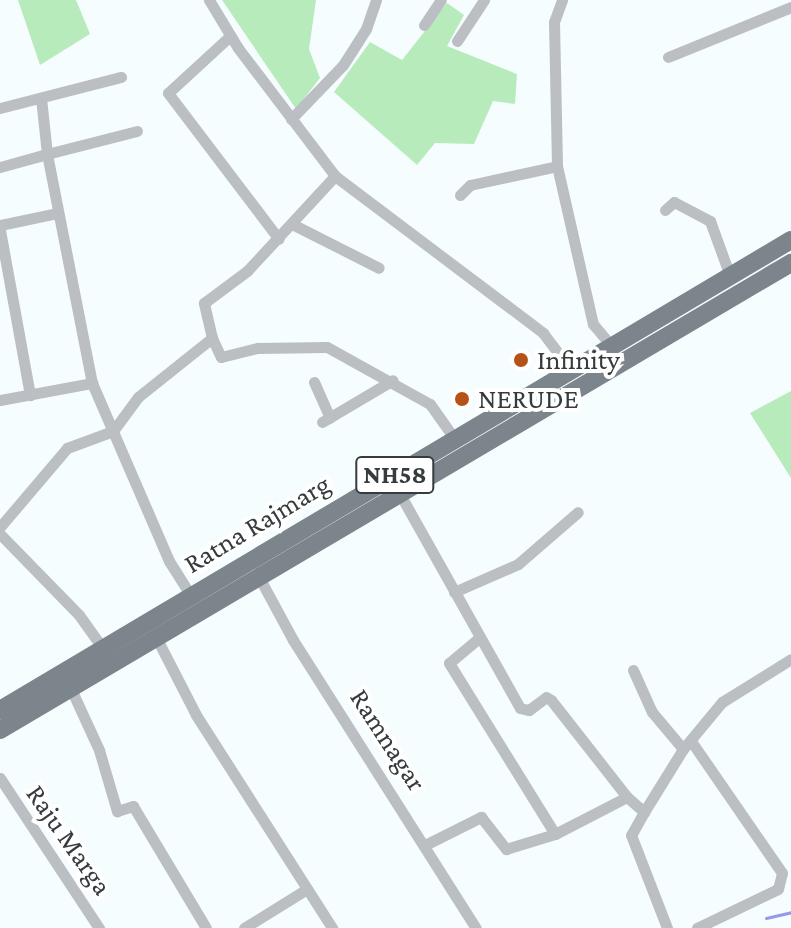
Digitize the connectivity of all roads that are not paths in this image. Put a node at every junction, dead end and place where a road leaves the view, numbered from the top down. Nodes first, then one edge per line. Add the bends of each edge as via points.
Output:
1 (209, 0) edge
2 (376, 0) edge
3 (441, 0) edge
4 (484, 0) edge
5 (562, 0) edge
6 (791, 7) edge
7 (424, 25) dead end
8 (230, 36) junction
9 (457, 41) dead end
10 (668, 57) dead end
11 (121, 77) dead end
12 (41, 98) junction
13 (0, 108) edge
14 (291, 119) junction
15 (137, 131) dead end
16 (47, 154) junction
17 (557, 166) junction
18 (0, 167) edge
19 (335, 176) junction
20 (460, 195) dead end
21 (665, 210) dead end
22 (57, 213) junction
23 (292, 224) junction
24 (0, 228) edge
25 (279, 239) junction
26 (791, 240) edge
27 (791, 263) edge
28 (379, 268) dead end
29 (730, 276) junction
30 (212, 338) junction
31 (612, 347) junction
32 (571, 370) junction
33 (393, 380) junction
34 (314, 382) dead end
35 (92, 383) junction
36 (30, 395) junction
37 (0, 400) edge
38 (113, 431) junction
39 (454, 438) junction
40 (401, 496) junction
41 (0, 506) edge
42 (578, 512) dead end
43 (5, 523) edge
44 (0, 534) edge
45 (260, 579) junction
46 (454, 592) junction
47 (191, 596) junction
48 (479, 638) junction
49 (157, 639) junction
50 (104, 650) junction
51 (791, 659) edge
52 (633, 670) dead end
53 (71, 689) junction
54 (0, 710) edge
55 (0, 730) edge
56 (687, 745) junction
57 (0, 778) edge
58 (627, 797) junction
59 (644, 812) junction
60 (555, 834) junction
61 (425, 845) junction
62 (307, 889) junction
63 (99, 928) edge
64 (206, 928) edge
65 (244, 928) edge
66 (332, 928) edge
67 (476, 928) edge
68 (667, 928) edge
69 (697, 928) edge

1 - 8 street
2 - 14 street via 366,29 343,65
3 - 7 street
4 - 9 street
5 - 17 street via 554,22
6 - 10 street
8 - 14 street
8 - 25 street via 168,93
11 - 12 street
12 - 13 street
12 - 16 street
14 - 19 street
15 - 16 street
16 - 18 street
16 - 22 street
17 - 20 street via 470,185
17 - 31 street via 593,324
19 - 23 street
19 - 32 street via 543,333
21 - 29 street via 674,202 710,221
22 - 24 street
22 - 35 street
23 - 25 street
23 - 28 street
24 - 36 street
25 - 30 street via 204,303
26 - 29 highway, Ratna Rajmarg / NH58
27 - 40 highway, Ratna Rajmarg / NH58
29 - 31 highway, Ratna Rajmarg / NH58
30 - 33 street via 221,357 258,348 327,347
30 - 38 street via 138,397
31 - 32 highway, Ratna Rajmarg / NH58
32 - 39 highway, Ratna Rajmarg / NH58
33 - 34 street via 326,420
33 - 39 street via 430,404
35 - 36 street
35 - 38 street
36 - 37 street
38 - 43 street via 67,448
38 - 47 street via 169,561
39 - 47 highway, Ratna Rajmarg / NH58
40 - 45 highway, Ratna Rajmarg / NH58
40 - 46 street
41 - 43 street
42 - 46 street via 518,564
44 - 50 street via 79,615
45 - 49 highway, Ratna Rajmarg / NH58
45 - 61 street, Ramnagar via 293,640
46 - 48 street
47 - 50 highway, Ratna Rajmarg / NH58
48 - 58 street via 520,708 529,710 546,697 551,700
48 - 60 street via 449,663
49 - 53 highway, Ratna Rajmarg / NH58
49 - 62 street via 196,715
50 - 54 highway, Ratna Rajmarg / NH58
51 - 56 street via 722,702
52 - 56 street via 652,712
53 - 55 highway, Ratna Rajmarg / NH58
53 - 64 street via 99,750 117,811 133,806
56 - 59 street
56 - 69 street via 782,873 778,889
57 - 63 street, Raju Marga
58 - 59 street
58 - 60 street
59 - 68 street via 631,835
60 - 61 street via 506,849 481,817
61 - 67 street, Ramnagar
62 - 65 street
62 - 66 street

